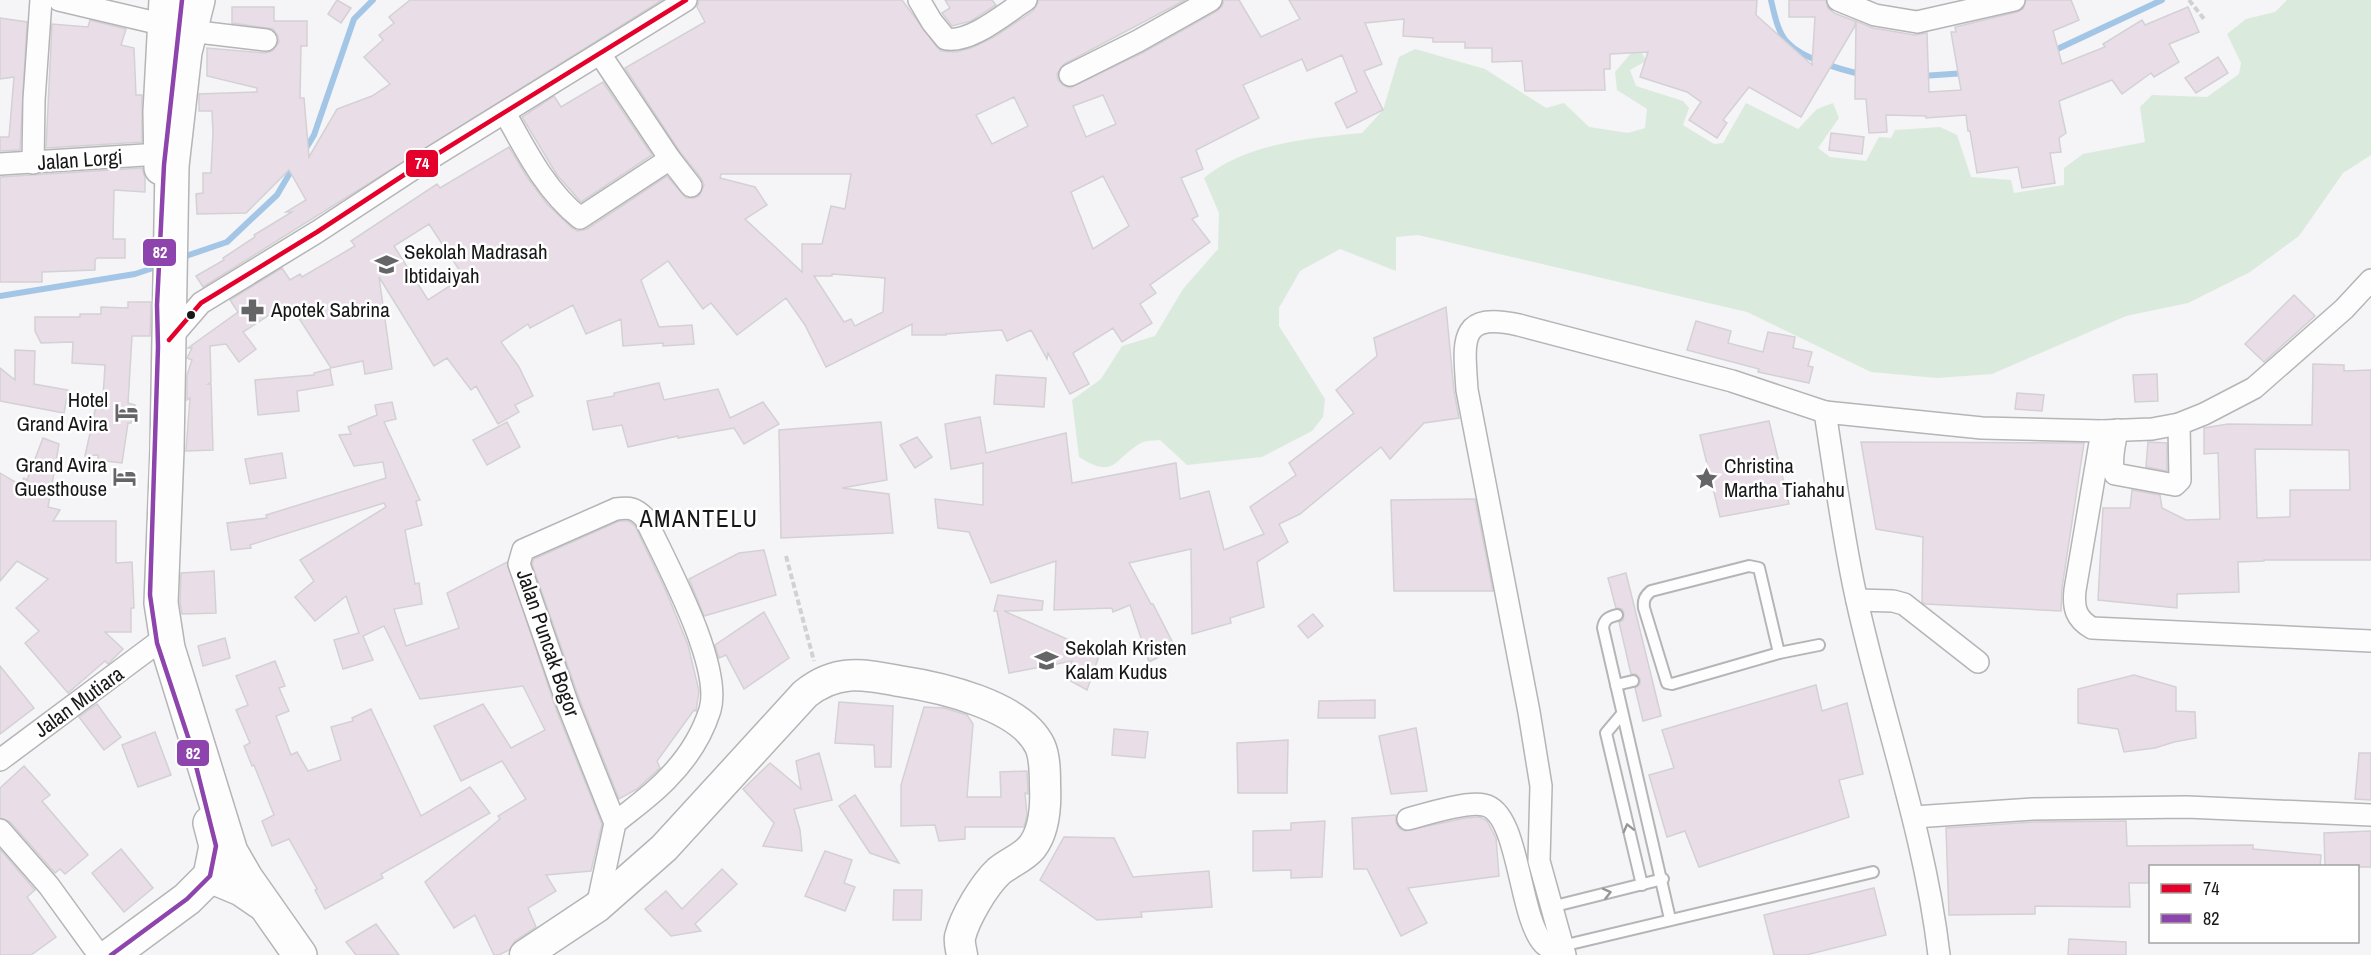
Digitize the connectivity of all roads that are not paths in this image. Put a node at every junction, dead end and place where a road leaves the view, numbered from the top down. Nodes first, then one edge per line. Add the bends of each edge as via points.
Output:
1 (41, 0) edge
2 (59, 0) edge
3 (198, 0) edge
4 (687, 0) edge
5 (919, 0) edge
6 (1026, 0) edge
7 (1211, 0) edge
8 (1838, 0) edge
9 (2014, 0) edge
10 (176, 14) edge
11 (266, 40) dead end
12 (600, 54) junction
13 (1070, 75) dead end
14 (505, 113) junction
15 (670, 159) junction
16 (33, 163) junction
17 (0, 164) edge
18 (165, 176) junction
19 (692, 186) dead end
20 (2371, 280) edge
21 (165, 292) junction
22 (169, 340) junction
23 (1825, 412) junction
24 (2179, 424) junction
25 (2110, 430) junction
26 (1857, 600) junction
27 (1617, 615) dead end
28 (2371, 641) edge
29 (157, 643) junction
30 (1819, 645) dead end
31 (1779, 653) junction
32 (1978, 662) dead end
33 (1633, 681) dead end
34 (1616, 685) junction
35 (1622, 714) junction
36 (0, 760) edge
37 (2371, 815) edge
38 (1914, 817) junction
39 (1408, 819) dead end
40 (615, 823) junction
41 (0, 830) edge
42 (1873, 872) dead end
43 (210, 876) junction
44 (1663, 879) junction
45 (1642, 885) junction
46 (263, 904) junction
47 (1551, 907) junction
48 (597, 908) junction
49 (1670, 919) junction
50 (961, 949) edge
51 (1564, 952) edge
52 (99, 955) edge
53 (111, 955) edge
54 (300, 955) edge
55 (525, 955) edge
56 (1939, 955) edge

1 - 16 street
2 - 10 street
3 - 10 main road
4 - 12 street
5 - 6 street via 946,39 956,41 976,34
7 - 13 street
8 - 9 street via 1875,15 1917,22
10 - 11 street
10 - 18 main road
12 - 14 street
12 - 15 street
14 - 15 street via 559,199 580,218
14 - 22 street via 201,303
15 - 19 street
16 - 17 street, Jalan Lorgi
16 - 18 street, Jalan Lorgi
18 - 21 main road
20 - 24 street via 2254,388
21 - 22 main road
21 - 29 main road via 150,595
22 - 46 main road via 161,603 168,648 231,852
23 - 25 street via 1982,428
23 - 26 street
23 - 47 street via 1732,381 1499,320 1487,321 1469,332 1464,344 1467,390 1530,712 1540,786 1539,861
24 - 25 street
24 - 25 street via 2180,480 2175,485 2115,474
25 - 28 street via 2075,590 2074,604 2083,623 2092,628
26 - 32 street via 1904,604
26 - 38 street
27 - 34 lane via 1609,617 1603,628
29 - 36 street, Jalan Mutiara
29 - 43 main road via 191,746 216,846
30 - 31 lane
31 - 31 lane via 1759,568 1754,566 1651,591 1640,609 1657,674 1667,683
33 - 34 lane
34 - 35 lane
35 - 44 lane
45 -> 35 lane via 1606,733
37 - 38 street via 2187,807 2033,809
38 - 56 street
39 - 51 street via 1485,805 1501,815 1532,924 1545,944
40 - 40 street, Jalan Puncak Bogor via 568,705 519,564 523,550 616,509 630,507 645,518 689,610 709,670 711,708 696,742 667,780
40 - 48 street
41 - 52 street via 49,886
42 - 49 lane
43 - 46 main road
43 - 53 main road via 186,899
44 - 45 lane
44 - 49 lane
47 -> 45 lane
46 - 54 main road
47 - 51 street
48 - 50 street via 664,848 819,682 847,675 878,677 940,687 990,705 1022,725 1039,744 1046,801 1037,838 1026,853 998,872 985,887 960,936
48 - 55 street
49 - 51 lane

